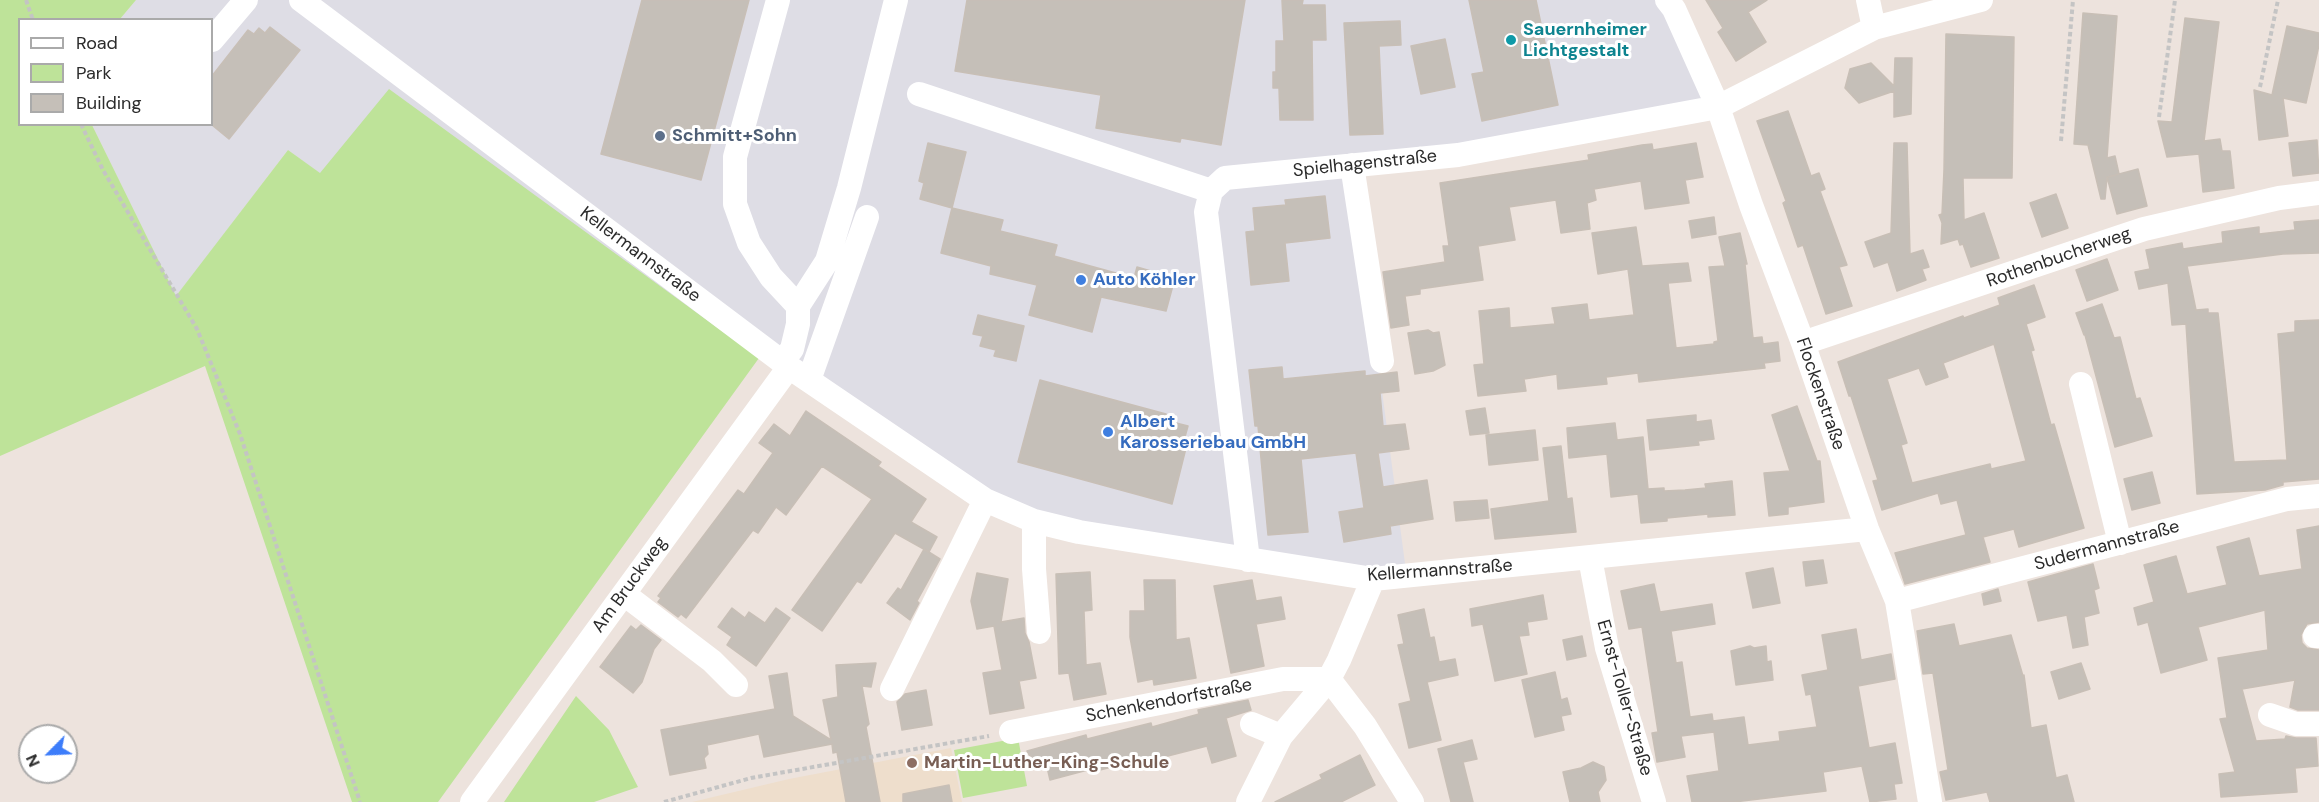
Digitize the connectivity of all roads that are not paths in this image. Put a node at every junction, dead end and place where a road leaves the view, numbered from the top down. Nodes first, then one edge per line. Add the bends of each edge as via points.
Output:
1 (246, 0) edge
2 (301, 0) edge
3 (778, 0) edge
4 (896, 0) edge
5 (1666, 0) edge
6 (1868, 0) edge
7 (1981, 0) edge
8 (1874, 28) junction
9 (213, 39) edge
10 (919, 94) dead end
11 (1718, 107) junction
12 (1352, 165) junction
13 (1211, 191) junction
14 (2319, 193) edge
15 (867, 217) dead end
16 (798, 306) junction
17 (1803, 343) junction
18 (1382, 361) dead end
19 (793, 370) junction
20 (2081, 384) dead end
21 (2319, 496) edge
22 (985, 500) junction
23 (1034, 521) junction
24 (1867, 529) junction
25 (2120, 543) junction
26 (1590, 558) junction
27 (1248, 560) junction
28 (1373, 579) junction
29 (624, 594) junction
30 (1897, 601) junction
31 (1039, 632) dead end
32 (1329, 679) junction
33 (736, 685) dead end
34 (892, 689) dead end
35 (2270, 715) dead end
36 (1252, 724) dead end
37 (2319, 724) edge
38 (1011, 732) road end
39 (1281, 736) junction
40 (472, 802) edge
41 (1248, 802) edge
42 (1412, 802) edge
43 (1654, 802) edge
44 (1930, 802) edge

1 - 9 street
2 - 19 street, Kellermannstraße
3 - 16 street via 735,157 735,204 749,243 771,277
4 - 16 street via 827,261
5 - 11 street, Flockenstraße via 1674,9
6 - 8 street
7 - 8 street, Spielhagenstraße
8 - 11 street, Spielhagenstraße
10 - 13 street
11 - 12 street, Spielhagenstraße via 1458,155
11 - 17 street, Flockenstraße
12 - 13 street, Spielhagenstraße via 1225,178
12 - 18 street
13 - 27 street via 1206,212
14 - 17 street, Rothenbucherweg via 2279,198 2144,229
15 - 19 street
16 - 19 street
17 - 24 street, Flockenstraße
19 - 22 street, Kellermannstraße
19 - 29 street, Am Bruckweg
20 - 25 street
21 - 25 street, Sudermannstraße via 2287,499
22 - 23 street, Kellermannstraße
22 - 34 street
23 - 27 street, Kellermannstraße via 1123,541
23 - 31 street
24 - 26 street, Kellermannstraße
24 - 30 street, Flockenstraße
25 - 30 street, Sudermannstraße
26 - 28 street, Kellermannstraße
26 - 43 street, Ernst-Toller-Straße via 1606,648
27 - 28 street, Kellermannstraße
28 - 32 street
29 - 33 street via 712,661
29 - 40 street, Am Bruckweg
30 - 44 street, Flockenstraße
32 - 38 street, Schenkendorfstraße via 1283,679
32 - 39 street
32 - 42 street via 1365,726
35 - 37 street via 2296,724
36 - 39 street
39 - 41 street

